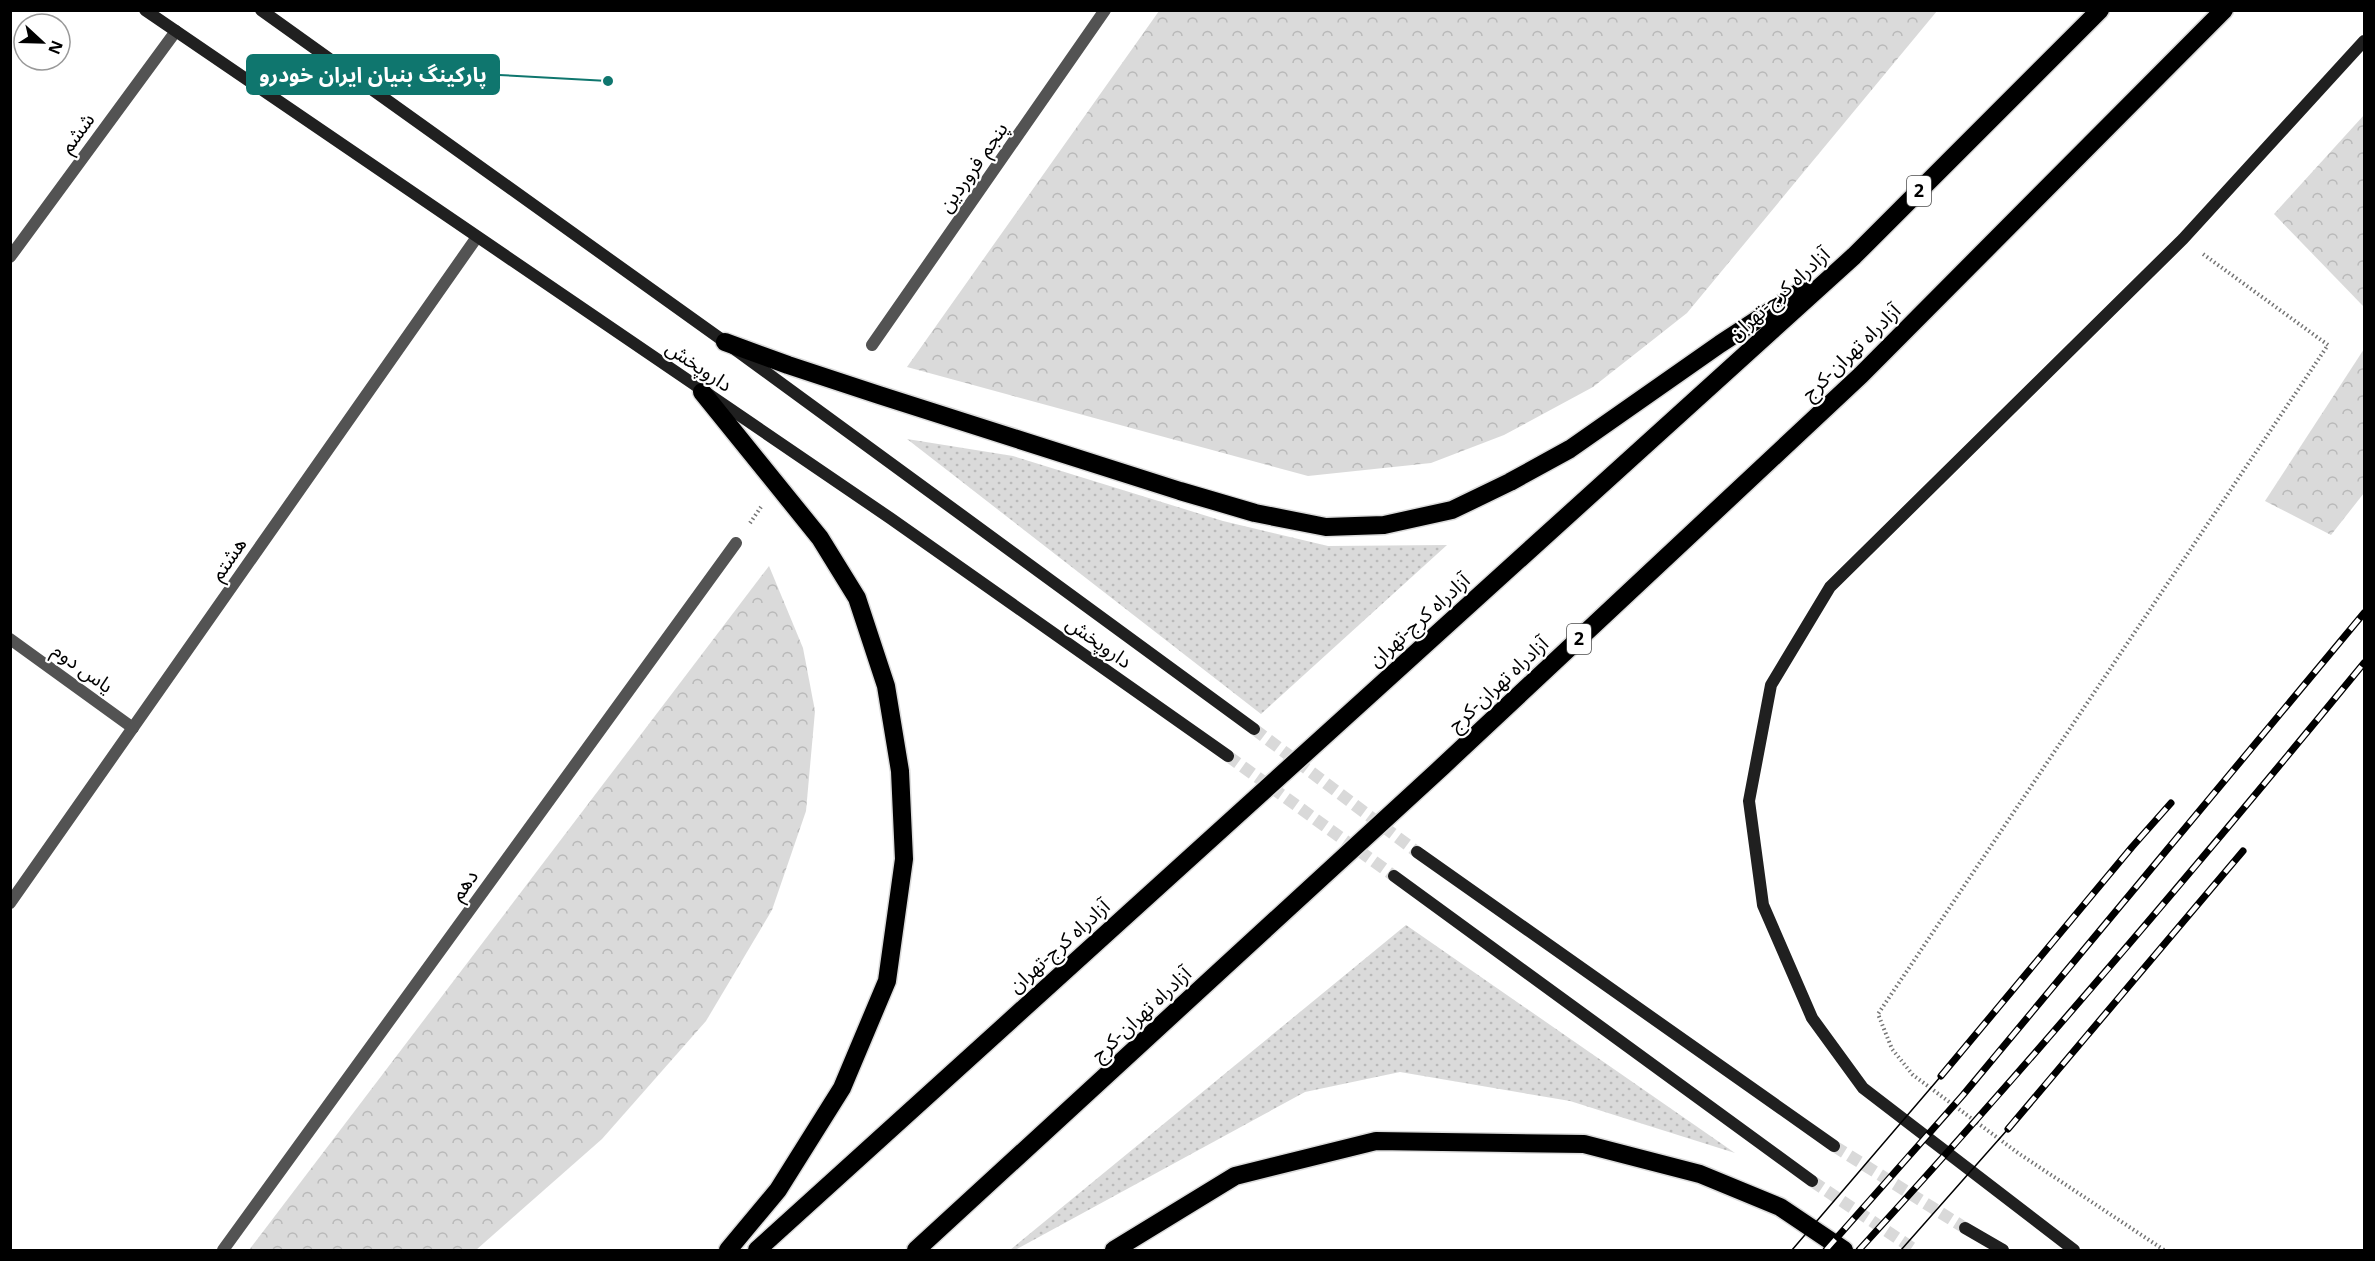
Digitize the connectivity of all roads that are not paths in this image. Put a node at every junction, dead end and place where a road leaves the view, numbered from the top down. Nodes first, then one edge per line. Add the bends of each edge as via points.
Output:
1 (145, 10) edge
2 (261, 10) edge
3 (1105, 10) edge
4 (2100, 10) edge
5 (2224, 10) edge
6 (176, 31) junction
7 (2364, 41) edge
8 (477, 237) junction
9 (1854, 256) junction
10 (10, 257) edge
11 (725, 342) junction
12 (872, 345) dead end
13 (702, 392) junction
14 (736, 543) road end
15 (10, 639) edge
16 (133, 728) junction
17 (1254, 729) tunnel mouth
18 (1228, 756) tunnel mouth
19 (1417, 852) tunnel mouth
20 (1394, 876) tunnel mouth
21 (10, 903) edge
22 (1834, 1146) tunnel mouth
23 (1812, 1181) tunnel mouth
24 (1965, 1228) tunnel mouth
25 (223, 1251) edge
26 (728, 1251) edge
27 (757, 1251) edge
28 (916, 1251) edge
29 (1114, 1251) edge
30 (1844, 1251) edge
31 (2002, 1251) edge
32 (2074, 1251) edge

1 - 6 street, داروپخش
2 - 11 street, داروپخش
3 - 12 street, پنجم فروردین
4 - 9 highway, آزادراه کرج-تهران / 2
5 - 28 highway, آزادراه تهران-کرج / 2 via 1861,375
6 - 8 street, داروپخش
6 - 10 street, ششم
7 - 32 street via 2183,239 1830,587 1771,685 1749,801 1762,905 1812,1018 1863,1088
8 - 13 street, داروپخش
8 - 16 street, هشتم
9 - 11 highway via 1569,449 1452,510 1383,525 1326,527 1255,513 856,388
9 - 27 highway, آزادراه کرج-تهران / 2
11 - 17 street, داروپخش
13 - 18 street, داروپخش via 890,518
13 - 26 highway via 820,538 857,598 886,686 900,771 904,858 887,981 842,1088 778,1190
14 - 25 street, دهم
15 - 16 street, یاس دوم
16 - 21 street, هشتم
19 - 22 street
20 - 23 street
24 - 31 street
29 - 30 highway via 1235,1176 1376,1141 1584,1144 1700,1174 1780,1207

